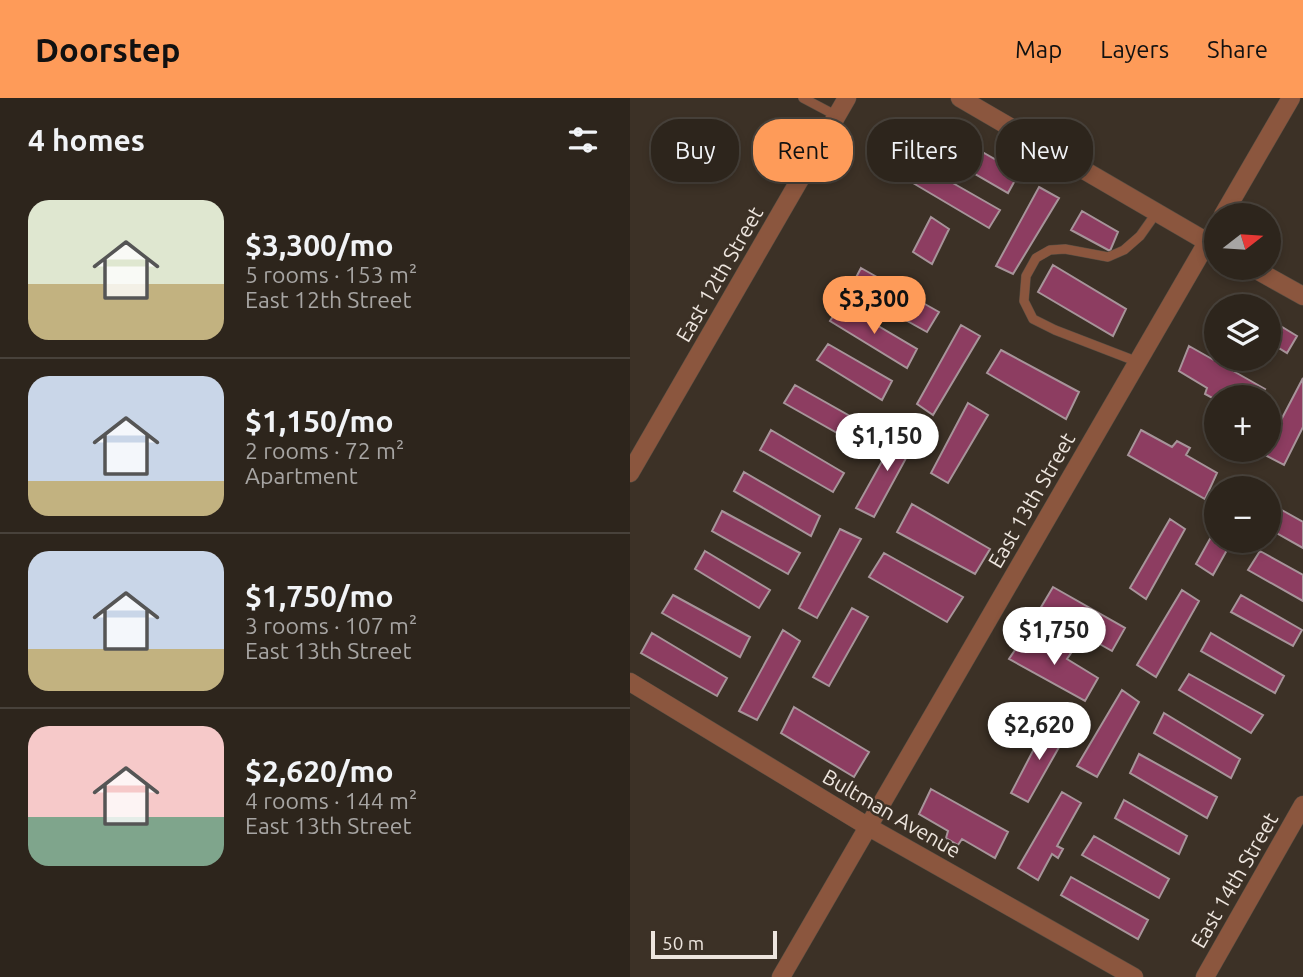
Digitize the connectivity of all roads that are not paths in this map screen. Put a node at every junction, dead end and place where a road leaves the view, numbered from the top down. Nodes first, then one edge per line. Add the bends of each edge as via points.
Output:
1 (803, 98) edge
2 (847, 98) edge
3 (960, 98) edge
4 (1291, 98) edge
5 (837, 116) junction
6 (1230, 203) edge
7 (1157, 212) junction
8 (1204, 234) edge
9 (1204, 255) edge
10 (1274, 280) edge
11 (1303, 296) edge
12 (1138, 362) junction
13 (630, 473) edge
14 (630, 682) edge
15 (1303, 805) edge
16 (867, 826) junction
17 (781, 977) edge
18 (1133, 977) edge
19 (1205, 977) edge

1 - 5 lane
2 - 5 street, East 12th Street
3 - 7 street
4 - 6 street
5 - 13 street, East 12th Street
7 - 8 street
7 - 12 lane via 1124,250 1108,257 1065,248 1050,250 1036,258 1026,276 1024,301 1033,318
9 - 12 street, East 13th Street
10 - 11 street
12 - 16 street, East 13th Street
14 - 16 street, Bultman Avenue
15 - 19 street, East 14th Street
16 - 17 street, East 13th Street
16 - 18 street, Bultman Avenue

